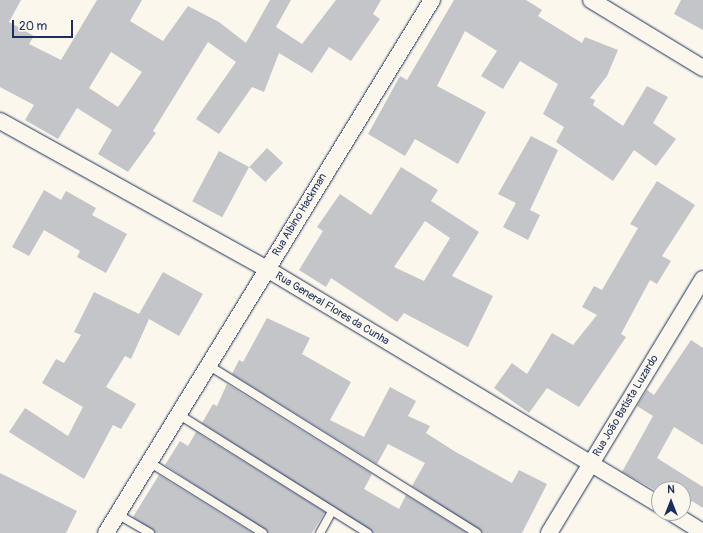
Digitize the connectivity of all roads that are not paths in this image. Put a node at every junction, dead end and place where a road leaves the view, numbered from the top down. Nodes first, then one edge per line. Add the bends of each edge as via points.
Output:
1 (432, 0) edge
2 (591, 0) edge
3 (703, 68) edge
4 (0, 121) edge
5 (266, 270) junction
6 (703, 279) edge
7 (208, 365) junction
8 (178, 414) junction
9 (149, 462) junction
10 (591, 464) junction
11 (651, 500) edge
12 (332, 511) junction
13 (117, 514) junction
14 (685, 521) edge
15 (703, 532) edge
16 (106, 533) edge
17 (150, 533) edge
18 (263, 533) edge
19 (320, 533) edge
20 (368, 533) edge
21 (477, 533) edge
22 (550, 533) edge

1 - 5 street, Rua Albino Hackman
2 - 3 street
4 - 5 street, Rua General Flores da Cunha
5 - 7 street, Rua Albino Hackman
5 - 10 street, Rua General Flores da Cunha
6 - 10 street, Rua João Batista Luzardo
7 - 8 street, Rua Albino Hackman
7 - 21 lane
8 - 9 street, Rua Albino Hackman
8 - 12 lane
9 - 13 street, Rua Albino Hackman
9 - 18 lane
10 - 11 street, Rua General Flores da Cunha
10 - 22 street, Rua João Batista Luzardo
12 - 19 lane
12 - 20 lane
13 - 16 street, Rua Albino Hackman
13 - 17 lane
14 - 15 street

